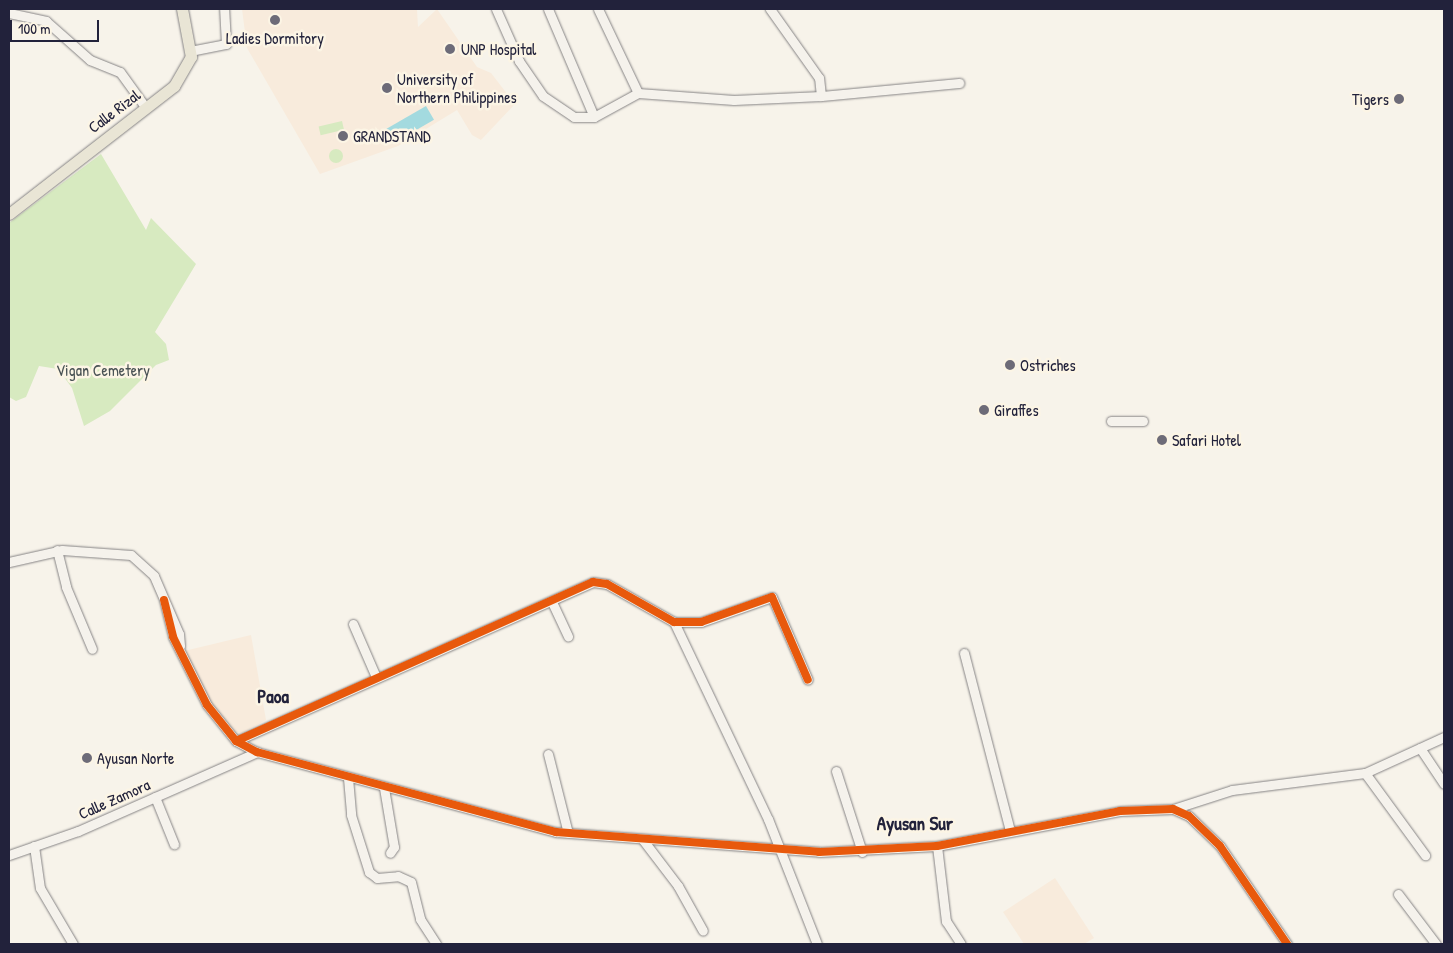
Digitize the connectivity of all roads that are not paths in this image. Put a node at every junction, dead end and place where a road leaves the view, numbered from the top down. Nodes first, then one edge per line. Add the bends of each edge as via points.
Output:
1 (182, 9) edge
2 (224, 9) edge
3 (497, 9) edge
4 (548, 9) edge
5 (598, 9) edge
6 (770, 9) edge
7 (9, 13) edge
8 (190, 51) junction
9 (959, 83) dead end
10 (638, 93) junction
11 (821, 96) junction
12 (146, 108) junction
13 (594, 117) junction
14 (9, 214) edge
15 (1111, 421) dead end
16 (1143, 421) dead end
17 (57, 550) junction
18 (9, 562) edge
19 (552, 602) junction
20 (674, 622) junction
21 (353, 624) dead end
22 (568, 637) dead end
23 (92, 648) dead end
24 (964, 653) dead end
25 (376, 677) junction
26 (808, 680) dead end
27 (1444, 737) edge
28 (236, 740) junction
29 (1420, 748) junction
30 (257, 752) junction
31 (548, 754) dead end
32 (836, 771) dead end
33 (1365, 772) junction
34 (348, 778) junction
35 (1444, 784) edge
36 (384, 788) junction
37 (155, 797) junction
38 (1173, 809) junction
39 (1010, 831) junction
40 (568, 834) junction
41 (643, 840) junction
42 (174, 844) dead end
43 (34, 846) junction
44 (937, 846) junction
45 (780, 849) junction
46 (862, 852) junction
47 (390, 854) dead end
48 (9, 855) edge
49 (1425, 855) dead end
50 (1398, 894) dead end
51 (702, 931) dead end
52 (1444, 941) edge
53 (74, 944) edge
54 (436, 944) edge
55 (817, 944) edge
56 (961, 944) edge
57 (1287, 944) edge
58 (1436, 944) edge
59 (1441, 944) edge

1 - 8 main road
2 - 8 street via 226,44
3 - 13 street via 519,61 543,96 574,117
4 - 13 street
5 - 10 street
6 - 11 street via 819,78
7 - 12 street via 46,21 90,60 120,72
8 - 12 main road, Calle Rizal via 185,71
9 - 11 street
10 - 11 street via 734,100
10 - 13 street
12 - 14 main road, Calle Rizal
15 - 16 street
17 - 18 street
17 - 23 street via 66,587
17 - 28 street via 131,556 154,576 180,649 207,705
19 - 20 street via 583,585 598,582
19 - 22 street
19 - 25 street
20 - 26 street via 701,622 772,597
20 - 45 street
21 - 25 street
24 - 39 street
25 - 28 street
27 - 29 street
28 - 30 street
29 - 33 street
29 - 35 street
30 - 34 street
30 - 37 street, Calle Zamora
31 - 40 street
32 - 46 street
33 - 38 street via 1232,790
33 - 49 street
34 - 36 street
34 - 54 street via 351,816 369,872 377,878 398,876 411,882 420,919
36 - 40 street
36 - 47 street via 394,847
37 - 42 street
37 - 43 street, Calle Zamora
38 - 39 street via 1129,809
38 - 57 street via 1189,816 1220,846
39 - 44 street
40 - 41 street
41 - 45 street
41 - 51 street via 678,886
43 - 48 street, Calle Zamora
43 - 53 street via 40,888
44 - 46 street
44 - 56 street via 946,921
45 - 46 street
45 - 55 street
50 - 58 street
52 - 59 street

